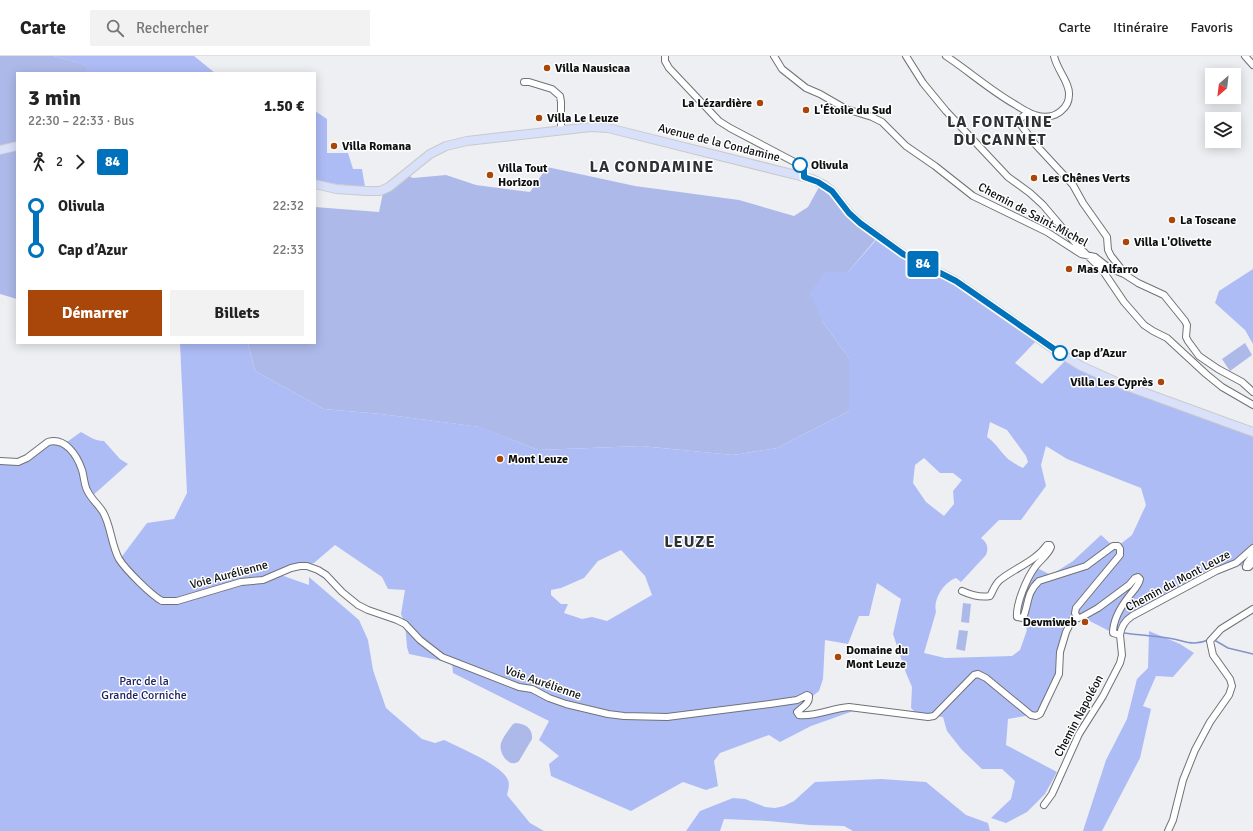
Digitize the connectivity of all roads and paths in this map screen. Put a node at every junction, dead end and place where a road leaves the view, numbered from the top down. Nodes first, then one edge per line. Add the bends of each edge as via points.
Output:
1 (665, 56) edge
2 (774, 56) edge
3 (906, 56) edge
4 (946, 56) edge
5 (1054, 56) edge
6 (1245, 56) edge
7 (1253, 65) edge
8 (524, 82) dead end
9 (1028, 112) junction
10 (561, 130) junction
11 (16, 146) edge
12 (0, 150) edge
13 (804, 177) junction
14 (316, 184) edge
15 (1088, 256) junction
16 (1124, 274) junction
17 (1253, 392) edge
18 (1253, 405) edge
19 (1253, 432) edge
20 (0, 461) edge
21 (1253, 548) edge
22 (1253, 555) edge
23 (1253, 562) edge
24 (962, 591) dead end
25 (1253, 609) edge
26 (1077, 617) junction
27 (1120, 635) junction
28 (1044, 805) dead end
29 (1168, 831) edge

1 - 13 street via 669,68 719,121 800,165 804,170
2 - 15 street, Chemin de Saint-Michel via 782,68 806,88 846,109 882,122 906,146 973,196 1047,232
3 - 15 street via 923,83 946,111 1008,177 1043,205
4 - 9 street via 994,92
5 - 9 street via 1057,68 1068,88 1068,102 1063,110 1049,116
6 - 7 street
8 - 10 street via 552,89 560,96
9 - 16 street via 1020,120 1021,125 1035,144 1073,184 1107,237 1108,250
10 - 13 main road, Avenue de la Condamine via 608,128
10 - 14 main road, Avenue de la Condamine via 446,146 430,154 389,187 380,191
11 - 12 main road
13 - 19 main road, Avenue de la Condamine via 832,191 860,223 903,254 956,281 1081,366 1120,384
15 - 16 street, Chemin de Saint-Michel via 1095,257 1109,268
15 - 18 street via 1103,271 1124,302 1144,325 1168,338 1217,383
16 - 17 street, Chemin de Saint-Michel via 1164,295 1185,321 1186,336 1199,356 1242,382
20 - 26 street, Voie Aurélienne via 18,462 52,441 70,448 76,454 90,497 103,512 119,559 144,587 162,601 177,601 241,582 263,580 300,566 313,568 326,575 358,605 405,624 420,640 448,660 520,687 532,689 549,698 608,714 667,717 797,700 807,695 809,699 797,712 799,715 849,707 934,716 974,675 978,674 1031,715 1036,716 1047,702 1059,674 1060,652 1066,632 1072,620
21 - 27 street, Chemin du Mont Leuze via 1236,563 1132,616 1120,631
22 - 23 street, Chemin du Mont Leuze via 1246,563 1246,567
24 - 26 street via 984,597 990,596 999,581 1039,555 1047,545 1050,546 1052,548 1035,567 1021,595 1017,612 1018,617 1023,618 1033,586 1039,581 1086,566 1113,546 1118,546 1120,554 1076,608
25 - 29 street via 1221,629 1210,641 1213,655 1232,686 1230,695 1210,722 1195,750
26 - 27 street, Chemin du Mont Leuze via 1098,608 1138,577 1140,583 1127,599 1113,627 1114,633
27 - 28 street, Chemin Napoléon via 1120,663

